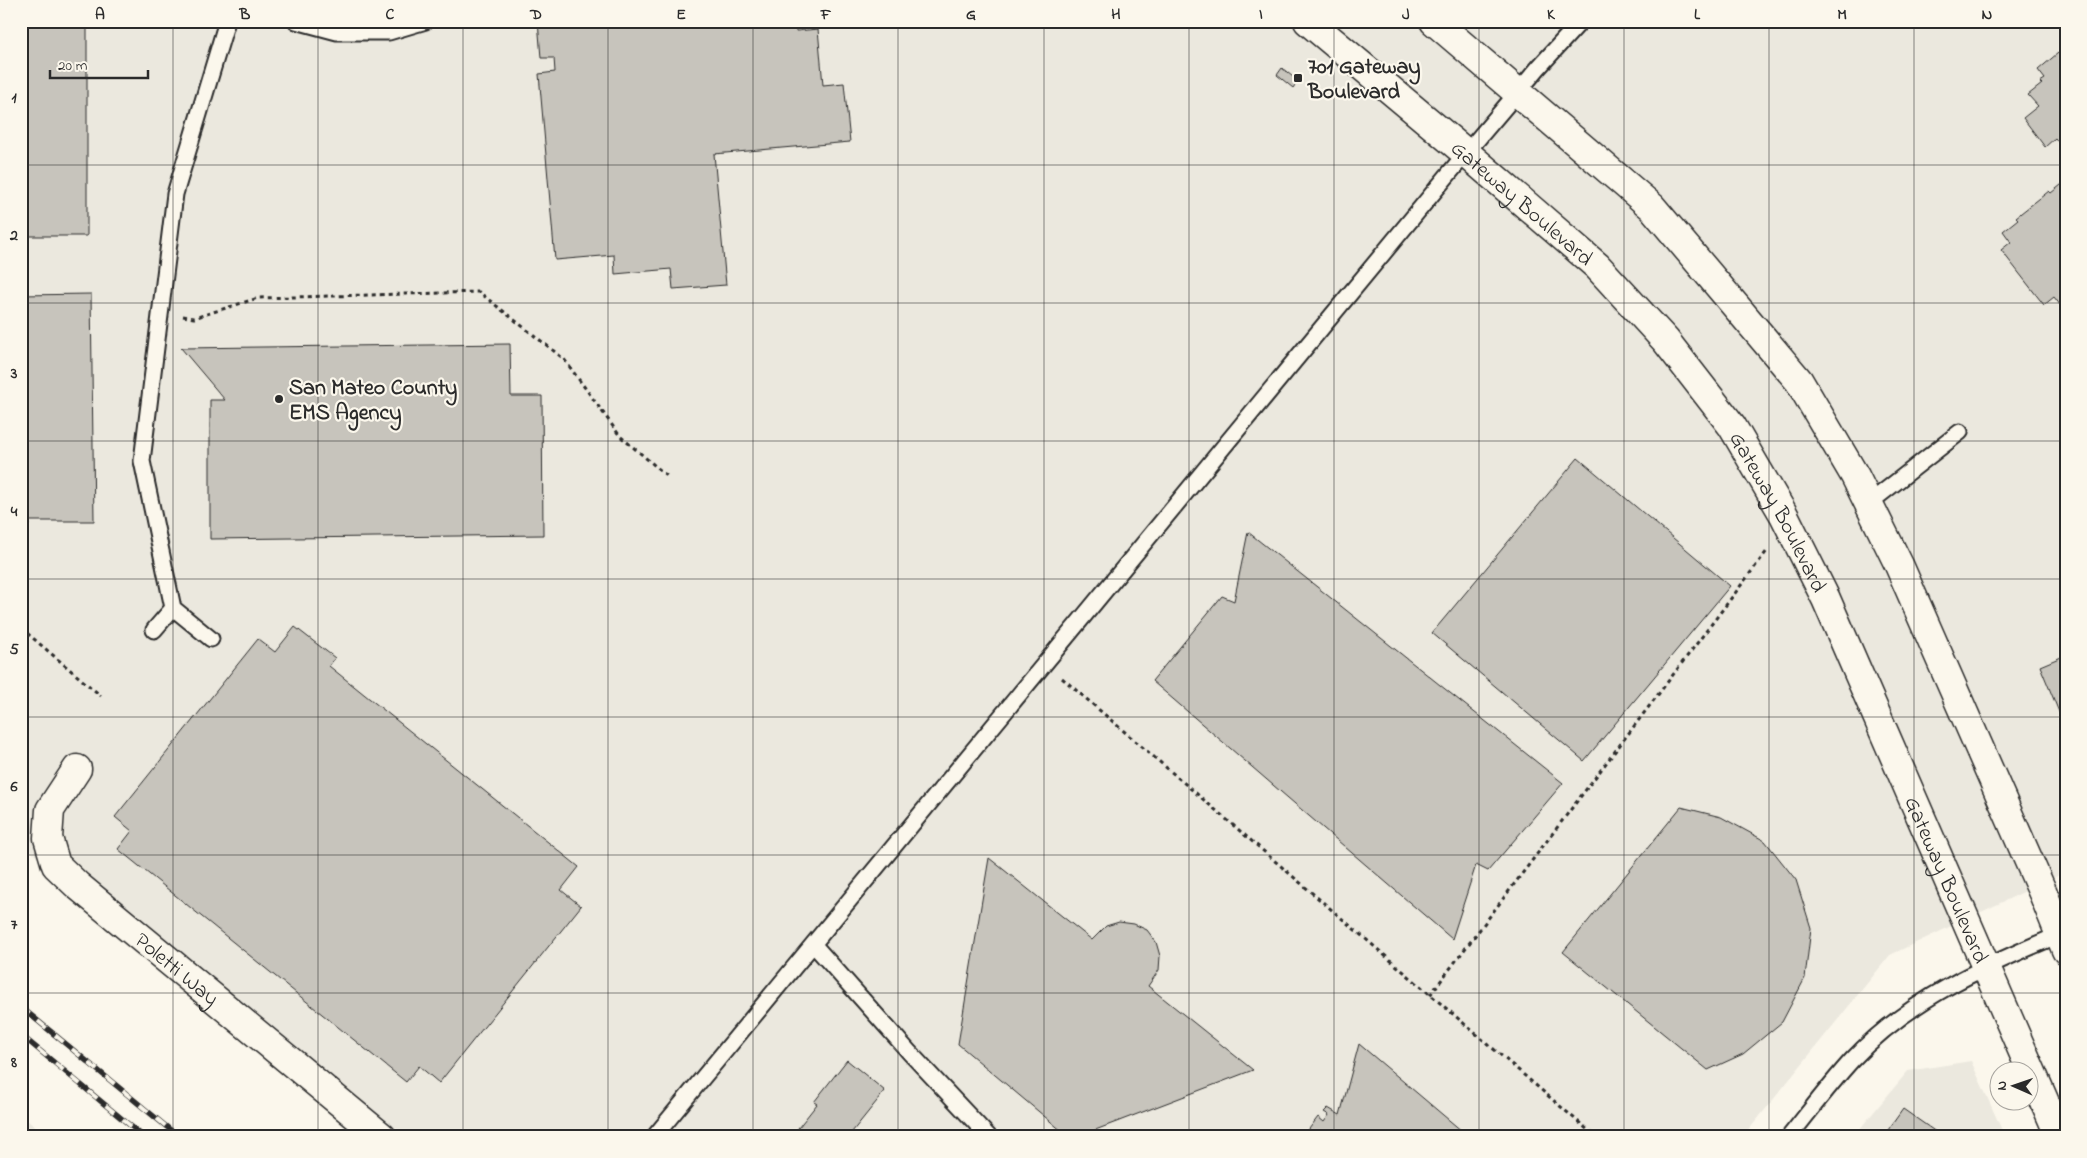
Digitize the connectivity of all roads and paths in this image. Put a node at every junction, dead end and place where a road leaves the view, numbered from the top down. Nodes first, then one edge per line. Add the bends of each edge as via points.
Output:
1 (227, 21) edge
2 (296, 21) edge
3 (426, 21) edge
4 (1308, 21) edge
5 (1434, 21) edge
6 (1581, 21) edge
7 (1518, 91) junction
8 (1466, 153) junction
9 (160, 312) junction
10 (1960, 432) dead end
11 (667, 476) dead end
12 (1868, 504) junction
13 (1788, 522) junction
14 (173, 608) junction
15 (21, 628) edge
16 (154, 630) dead end
17 (211, 639) dead end
18 (1044, 664) junction
19 (101, 696) dead end
20 (77, 769) dead end
21 (2064, 939) edge
22 (813, 944) junction
23 (1985, 967) junction
24 (1430, 995) junction
25 (382, 1137) edge
26 (654, 1137) edge
27 (990, 1137) edge
28 (1596, 1137) edge
29 (1789, 1137) edge
30 (2060, 1137) edge

1 - 9 lane via 175,194
2 - 3 lane via 337,32 389,32
4 - 8 main road, Gateway Boulevard
5 - 7 main road
6 - 7 lane
7 - 8 lane
7 - 12 main road via 1652,207 1799,381
8 - 13 main road, Gateway Boulevard via 1597,266 1666,341 1732,426
8 - 18 lane
9 - 11 path via 194,318 258,298 479,292 564,358 620,436
9 - 14 lane via 142,461
10 - 12 lane
12 - 21 main road via 1899,565
13 - 23 main road, Gateway Boulevard via 1826,599
13 - 24 path
14 - 16 lane
14 - 17 lane
15 - 19 path
18 - 22 lane
18 - 24 path
20 - 25 main road, Poletti Way via 50,810 48,838 56,865
21 - 23 lane
22 - 26 lane
22 - 27 lane
23 - 29 lane via 1933,994 1887,1028 1852,1060
23 - 30 main road, Gateway Boulevard
24 - 28 path

